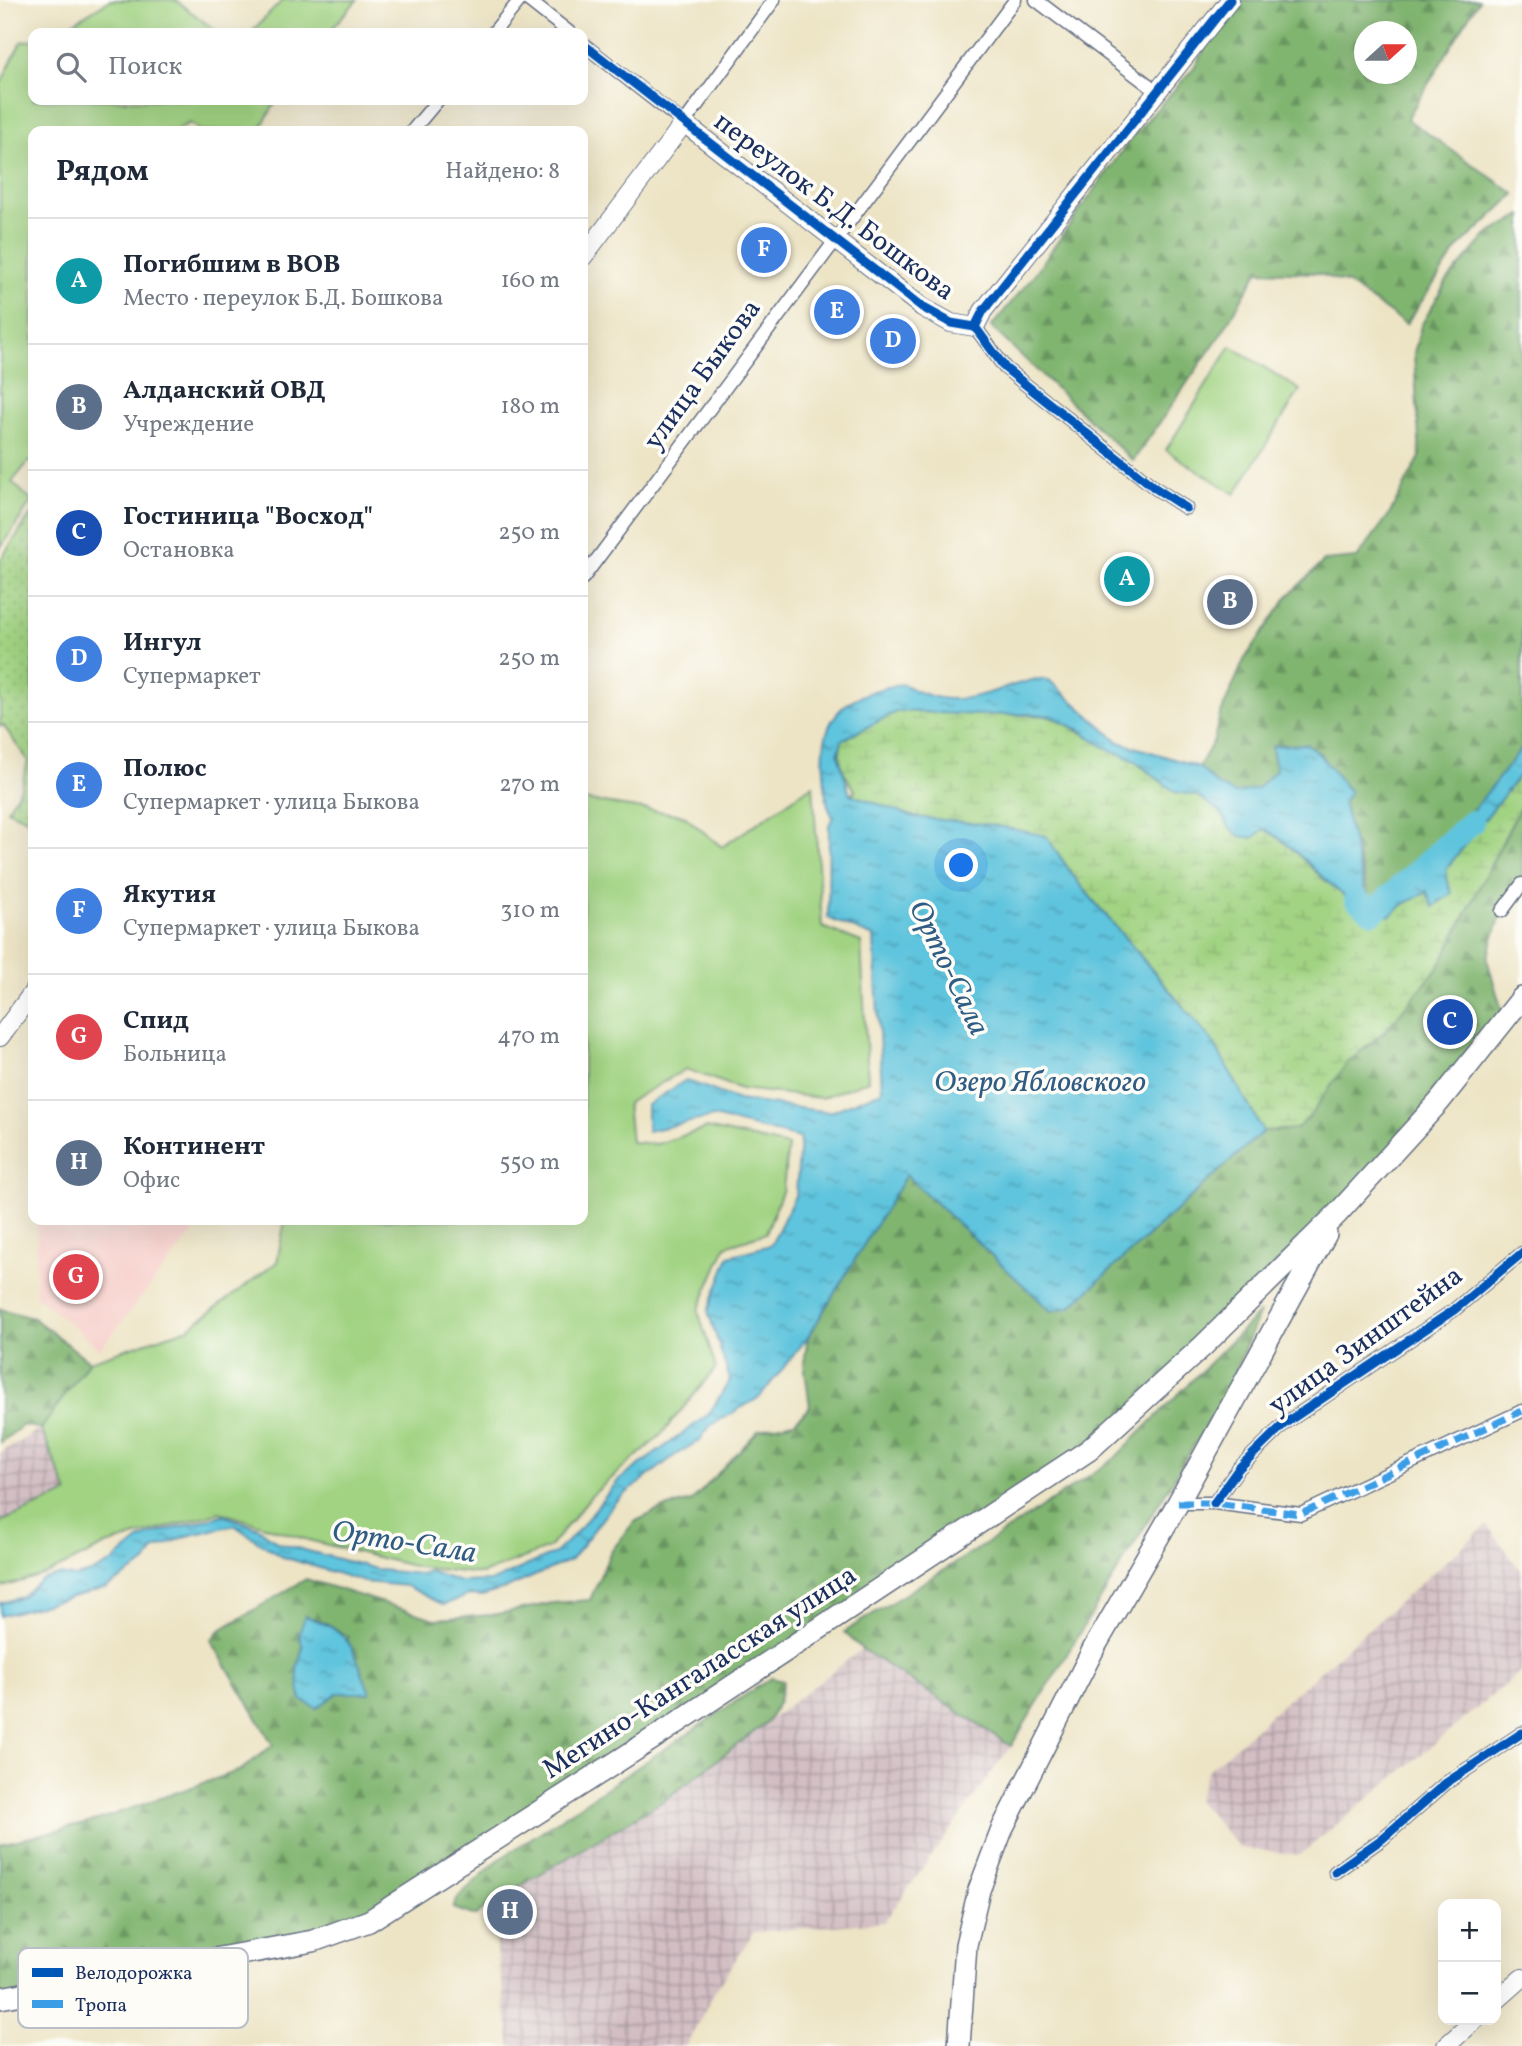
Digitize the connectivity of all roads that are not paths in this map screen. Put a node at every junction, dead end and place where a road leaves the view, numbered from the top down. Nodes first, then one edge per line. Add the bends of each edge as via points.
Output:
1 (520, 0) edge
2 (528, 0) edge
3 (774, 0) edge
4 (1015, 0) edge
5 (1036, 0) edge
6 (1230, 0) edge
7 (497, 28) edge
8 (564, 28) edge
9 (588, 48) edge
10 (1158, 92) junction
11 (434, 105) edge
12 (684, 123) junction
13 (416, 126) edge
14 (834, 239) junction
15 (588, 250) edge
16 (975, 327) junction
17 (1186, 508) dead end
18 (588, 571) edge
19 (1522, 884) edge
20 (1502, 911) dead end
21 (1522, 998) edge
22 (28, 999) edge
23 (0, 1037) edge
24 (1337, 1214) junction
25 (1522, 1253) edge
26 (1522, 1411) edge
27 (1178, 1503) junction
28 (1214, 1503) junction
29 (1522, 1733) edge
30 (1335, 1872) dead end
31 (248, 1953) edge
32 (1522, 1978) edge
33 (18, 1995) edge
34 (1501, 1997) edge
35 (0, 1998) edge
36 (1469, 2025) edge
37 (958, 2046) edge
38 (1446, 2046) edge

1 - 7 street
2 - 8 street
3 - 12 street
4 - 14 street, улица Быкова
5 - 10 street
6 - 10 street
9 - 12 street, переулок Б.Д. Бошкова
10 - 16 street via 983,311
11 - 13 street
12 - 14 street, переулок Б.Д. Бошкова
12 - 15 street
14 - 16 street, переулок Б.Д. Бошкова via 922,307 951,323
14 - 18 street, улица Быкова
16 - 17 street, переулок Б.Д. Бошкова via 1005,368
19 - 20 street
21 - 24 main road, Мегино-Кангаласская улица via 1439,1102
22 - 23 street
24 - 27 main road, Мегино-Кангаласская улица
24 - 31 main road, Мегино-Кангаласская улица via 1090,1450 369,1921 313,1941
25 - 28 street, улица Зинштейна via 1454,1310 1284,1424 1239,1468
26 - 28 street via 1301,1514
27 - 28 street
27 - 37 main road via 1094,1648 1003,1826 979,1890 966,1945
29 - 30 street via 1446,1783 1382,1839
32 - 34 street
33 - 35 main road, Мегино-Кангаласская улица
36 - 38 street

